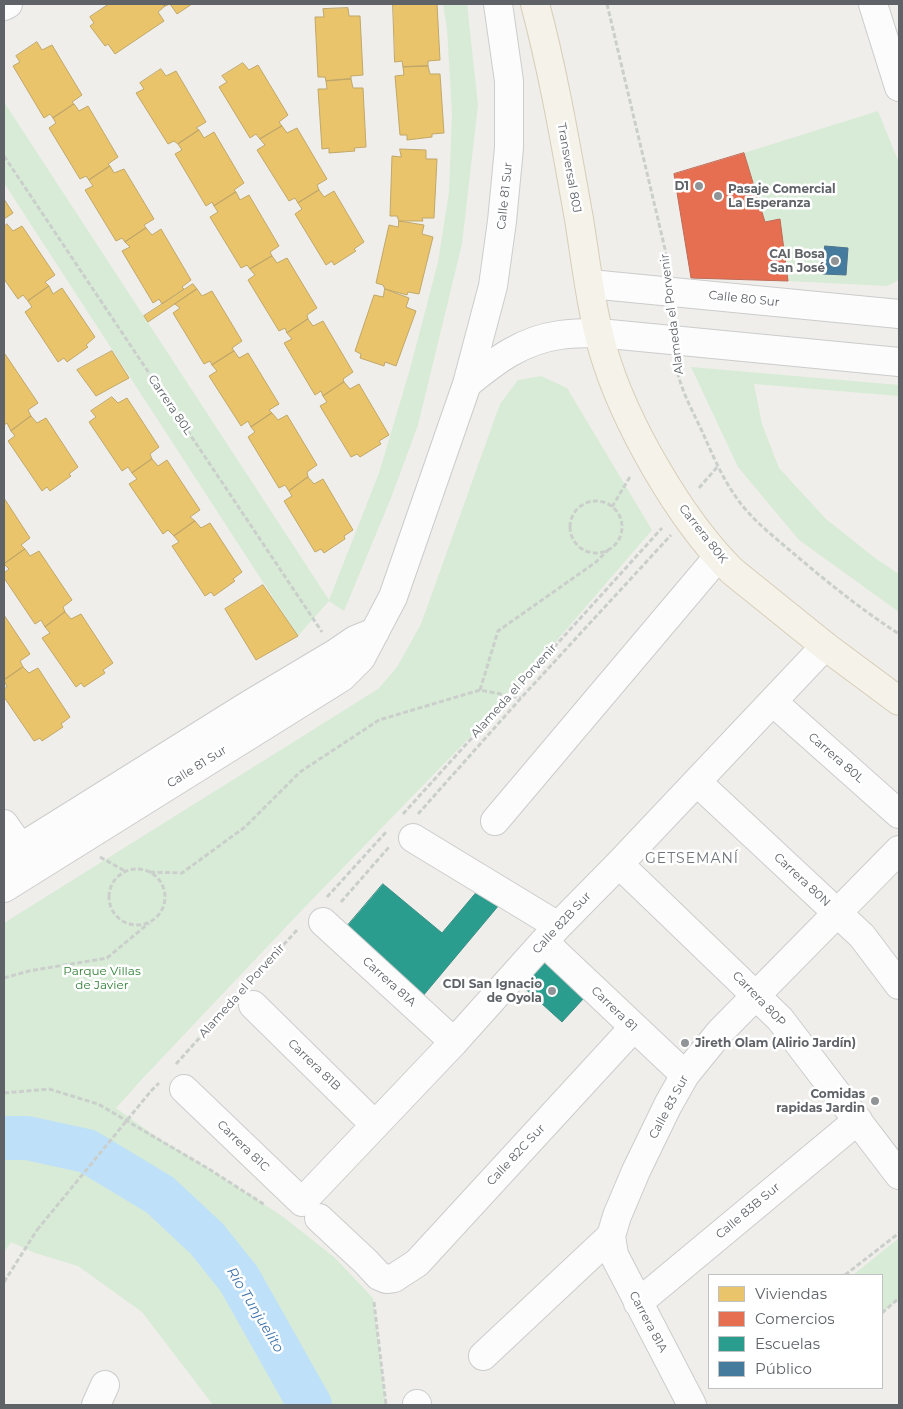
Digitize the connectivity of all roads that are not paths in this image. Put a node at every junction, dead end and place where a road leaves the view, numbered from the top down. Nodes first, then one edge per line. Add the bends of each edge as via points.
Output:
1 (8, 4) edge
2 (498, 4) edge
3 (535, 4) edge
4 (873, 4) edge
5 (4, 6) edge
6 (899, 87) edge
7 (590, 284) junction
8 (899, 314) edge
9 (599, 333) junction
10 (899, 362) edge
11 (468, 384) junction
12 (718, 557) junction
13 (375, 632) junction
14 (825, 646) junction
15 (899, 701) edge
16 (773, 702) junction
17 (697, 782) junction
18 (899, 814) edge
19 (495, 821) dead end
20 (4, 824) edge
21 (402, 829) road end
22 (899, 850) edge
23 (12, 853) edge
24 (620, 864) junction
25 (4, 888) edge
26 (837, 913) junction
27 (315, 917) road end
28 (551, 934) junction
29 (899, 985) edge
30 (247, 995) road end
31 (756, 995) junction
32 (634, 1027) junction
33 (454, 1042) junction
34 (684, 1075) junction
35 (173, 1079) road end
36 (858, 1120) junction
37 (375, 1125) junction
38 (899, 1174) edge
39 (311, 1210) junction
40 (611, 1236) junction
41 (394, 1278) joint
42 (638, 1303) junction
43 (483, 1356) dead end
44 (692, 1405) edge

1 - 5 street
2 - 11 street, Calle 81 Sur via 509,81 510,148 493,286
3 - 7 main road, Transversal 80J
4 - 6 street
7 - 8 street, Calle 80 Sur
7 - 9 main road, Transversal 80J
9 - 10 street
9 - 11 street via 560,335 516,348
9 - 12 main road, Carrera 80K via 612,375 646,450 681,507
11 - 13 street, Calle 81 Sur via 393,597
12 - 14 main road, Carrera 80K
12 - 19 street
13 - 23 street, Calle 81 Sur via 355,640
13 - 25 street, Calle 81 Sur via 361,658 342,677
14 - 15 main road, Carrera 80K
14 - 16 street, Calle 82B Sur
16 - 17 street, Calle 82B Sur
16 - 18 street, Carrera 80L
17 - 24 street, Calle 82B Sur
17 - 26 street, Carrera 80N
20 - 23 street
21 - 28 street
22 - 26 street, Calle 83 Sur
24 - 28 street, Calle 82B Sur
24 - 31 street, Carrera 80P
26 - 29 street, Carrera 80N via 862,936
26 - 31 street, Calle 83 Sur
27 - 33 street, Carrera 81A
28 - 32 street, Carrera 81
28 - 33 street, Calle 82B Sur
30 - 37 street, Carrera 81B
31 - 34 street, Calle 83 Sur
31 - 36 street, Carrera 80P via 780,1018
32 - 34 street, Carrera 81
32 - 41 street, Calle 82C Sur via 417,1263
33 - 37 street, Calle 82B Sur
34 - 40 street, Calle 83 Sur via 636,1171
35 - 39 street, Carrera 81C
36 - 38 street, Carrera 80P
36 - 42 street, Calle 83B Sur
37 - 39 street, Calle 82B Sur
39 - 41 street, Carrera 81C via 379,1276
40 - 42 street, Carrera 81A via 614,1255
40 - 43 street, Calle 83 Sur
42 - 44 street, Carrera 81A

